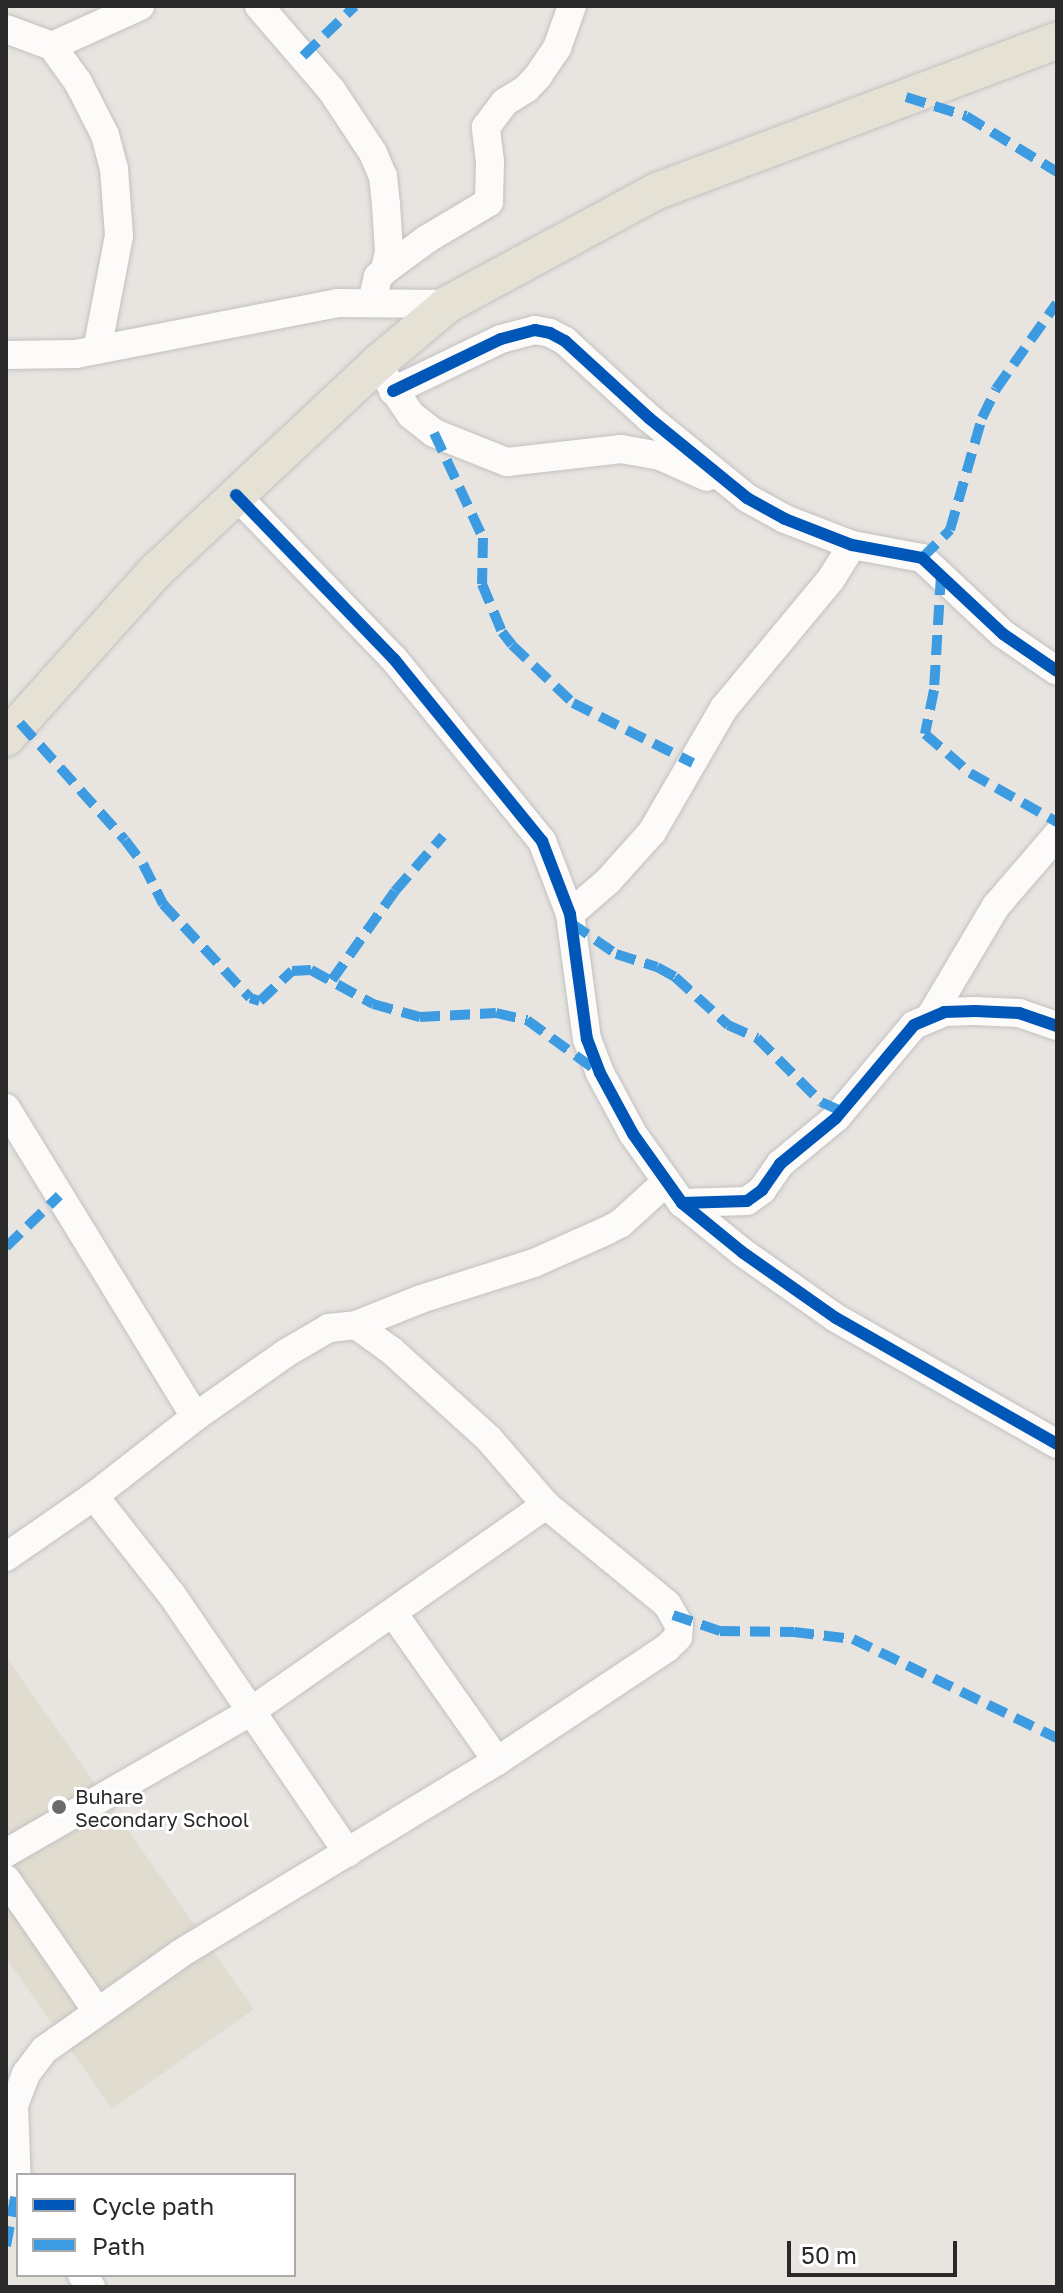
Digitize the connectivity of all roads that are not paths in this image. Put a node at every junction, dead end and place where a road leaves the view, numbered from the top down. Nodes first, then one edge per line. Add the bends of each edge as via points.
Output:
1 (140, 6) edge
2 (259, 6) edge
3 (572, 6) edge
4 (6, 29) edge
5 (1057, 41) edge
6 (52, 46) junction
7 (385, 270) junction
8 (372, 302) junction
9 (448, 304) junction
10 (97, 350) junction
11 (6, 355) edge
12 (386, 377) junction
13 (236, 495) junction
14 (747, 498) junction
15 (852, 545) junction
16 (1057, 671) edge
17 (6, 738) edge
18 (1057, 835) edge
19 (570, 914) junction
20 (930, 1017) junction
21 (1057, 1026) edge
22 (6, 1108) edge
23 (674, 1193) junction
24 (356, 1325) junction
25 (195, 1417) junction
26 (1057, 1444) edge
27 (94, 1496) junction
28 (546, 1505) junction
29 (6, 1557) edge
30 (393, 1613) junction
31 (250, 1712) junction
32 (497, 1761) junction
33 (6, 1853) edge
34 (348, 1853) junction
35 (6, 1879) edge
36 (97, 2011) junction
37 (14, 2184) edge

1 - 6 street
2 - 7 street via 332,91 373,153 383,176 386,205
3 - 7 street via 557,48 538,76 498,109 486,127 489,202
4 - 6 street
5 - 9 main road via 657,191
6 - 10 street via 105,135 114,169 119,236
7 - 8 street
8 - 9 street
8 - 10 street via 338,303
9 - 12 main road
10 - 11 street
12 - 13 main road
12 - 14 street via 411,415 434,433 507,462 621,449 660,456
12 - 14 street via 501,339 535,330 550,333
13 - 17 main road via 157,570
13 - 19 street via 394,659 542,841
14 - 15 street
15 - 16 street via 922,558 1003,634
15 - 19 street via 831,579 724,708 652,832
18 - 20 street via 996,906
19 - 23 street via 587,1039 600,1073
20 - 21 street via 944,1012 1019,1013
20 - 23 street via 914,1025 836,1118 780,1164 747,1201
22 - 25 street
23 - 24 street via 534,1263
23 - 26 street via 742,1252 836,1318
24 - 25 street via 329,1328
24 - 28 street via 489,1439
25 - 27 street
27 - 29 street
27 - 31 street via 172,1595
28 - 30 street
28 - 32 street via 667,1604 679,1625 678,1637
30 - 31 street
30 - 32 street
31 - 33 street
31 - 34 street
32 - 34 street
34 - 36 street via 180,1954
35 - 36 street
36 - 37 street via 44,2050 26,2074 14,2105

